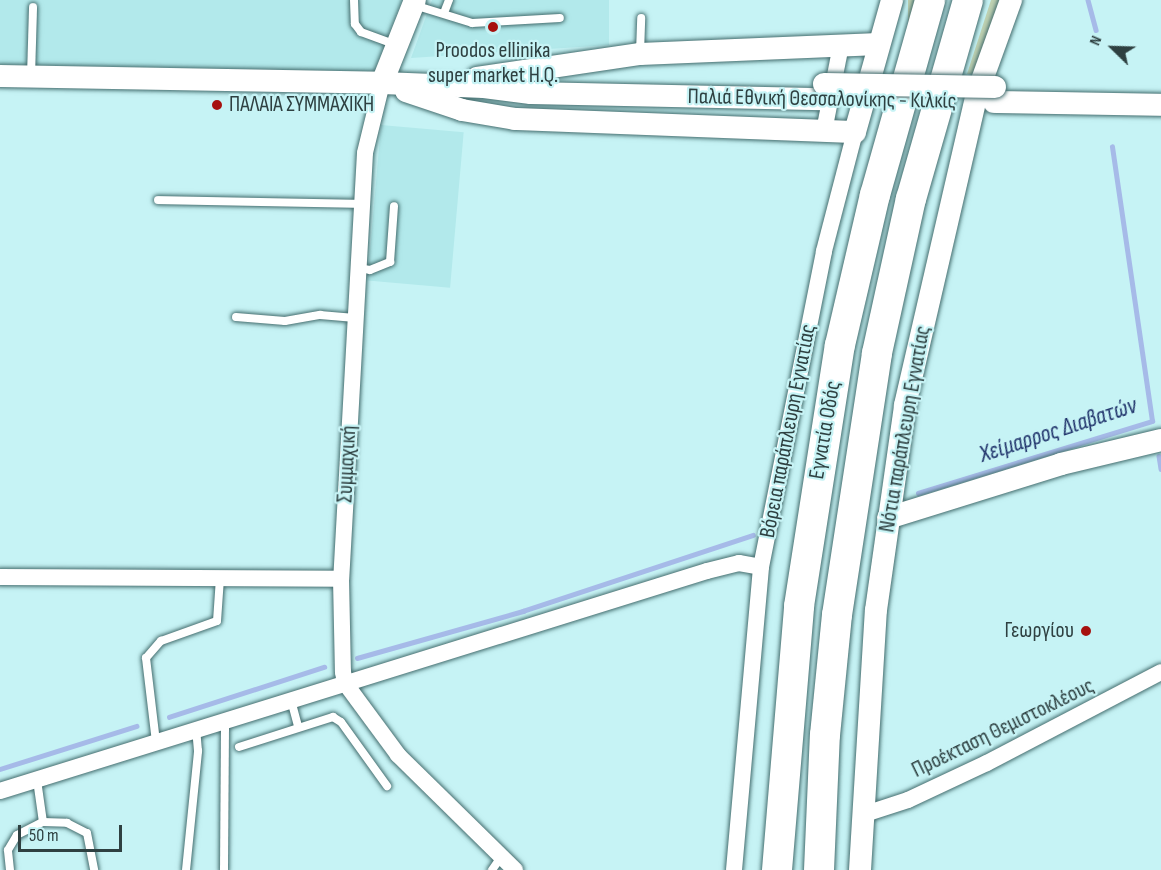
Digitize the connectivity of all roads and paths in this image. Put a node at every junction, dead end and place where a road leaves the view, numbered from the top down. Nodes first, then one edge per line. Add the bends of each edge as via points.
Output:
1 (354, 0) edge
2 (449, 0) edge
3 (892, 0) edge
4 (930, 0) edge
5 (968, 0) edge
6 (1011, 0) edge
7 (414, 3) edge
8 (33, 7) dead end
9 (444, 14) junction
10 (560, 18) dead end
11 (641, 18) dead end
12 (879, 44) junction
13 (396, 45) junction
14 (841, 45) junction
15 (640, 54) junction
16 (0, 76) edge
17 (31, 76) junction
18 (382, 83) junction
19 (435, 85) junction
20 (1161, 91) edge
21 (994, 94) junction
22 (1161, 105) edge
23 (824, 131) junction
24 (855, 132) junction
25 (158, 200) dead end
26 (363, 204) junction
27 (394, 206) dead end
28 (358, 268) junction
29 (236, 317) dead end
30 (355, 318) junction
31 (1161, 440) edge
32 (888, 518) junction
33 (761, 567) junction
34 (0, 577) edge
35 (220, 578) junction
36 (341, 579) junction
37 (1161, 672) edge
38 (345, 683) junction
39 (291, 699) junction
40 (225, 719) junction
41 (298, 727) junction
42 (196, 730) junction
43 (156, 742) junction
44 (239, 747) dead end
45 (37, 780) junction
46 (387, 786) dead end
47 (0, 791) edge
48 (862, 815) junction
49 (43, 822) junction
50 (496, 864) edge
51 (10, 870) edge
52 (94, 870) edge
53 (186, 870) edge
54 (224, 870) edge
55 (515, 870) edge
56 (734, 870) edge
57 (777, 870) edge
58 (819, 870) edge
59 (860, 870) edge

1 - 13 lane via 355,24 362,32
2 - 9 lane
3 - 12 street, Βόρεια παράπλευρη Εγνατίας
4 - 57 highway, Εγνατία Οδός via 874,195 832,391 799,606
5 - 58 highway, Εγνατία Οδός via 911,199 877,353 836,626 825,735
6 - 32 street, Νότια παράπλευρη Εγνατίας via 976,94 955,182 906,405
7 - 9 lane
7 - 13 street, Συμμαχική
8 - 17 lane
9 - 10 lane via 472,23
11 - 15 lane
12 - 14 street
12 - 24 street, Βόρεια παράπλευρη Εγνατίας
13 - 18 street, Συμμαχική
14 - 15 street
14 - 23 street
15 - 19 street
16 - 17 street, Παλιά Εθνική Θεσσαλονίκης - Κιλκίς
17 - 18 street, Παλιά Εθνική Θεσσαλονίκης - Κιλκίς
18 - 19 street, Παλιά Εθνική Θεσσαλονίκης - Κιλκίς
18 - 23 street via 487,116
18 - 26 street, Συμμαχική via 365,153
19 - 21 street, Παλιά Εθνική Θεσσαλονίκης - Κιλκίς via 531,93
20 - 21 street, Παλιά Εθνική Θεσσαλονίκης - Κιλκίς
21 - 22 street, Παλιά Εθνική Θεσσαλονίκης - Κιλκίς
23 - 24 street
24 - 33 street, Βόρεια παράπλευρη Εγνατίας via 824,251
25 - 26 lane
26 - 28 street, Συμμαχική
27 - 28 lane via 390,262 386,267 370,270
28 - 30 street, Συμμαχική
29 - 30 lane via 285,321 320,315
30 - 36 street, Συμμαχική
31 - 32 street via 1061,464
32 - 48 street, Νότια παράπλευρη Εγνατίας via 868,698
33 - 38 street via 740,563 707,571
33 - 56 street, Βόρεια παράπλευρη Εγνατίας
34 - 35 street
35 - 36 street
35 - 43 lane via 217,621 161,641 146,658
36 - 38 street, Συμμαχική
37 - 48 street, Προέκταση Θεμιστοκλέους via 977,768 908,800
38 - 39 street
38 - 50 street via 398,755
39 - 40 street
39 - 41 lane
40 - 42 street
40 - 54 lane
41 - 44 lane
41 - 46 lane via 337,718
42 - 43 street
42 - 53 lane via 198,751
43 - 45 street
45 - 47 street
45 - 49 lane
48 - 59 street, Νότια παράπλευρη Εγνατίας
49 - 51 lane via 17,835 8,850
49 - 52 lane via 67,823 87,833
50 - 55 street

